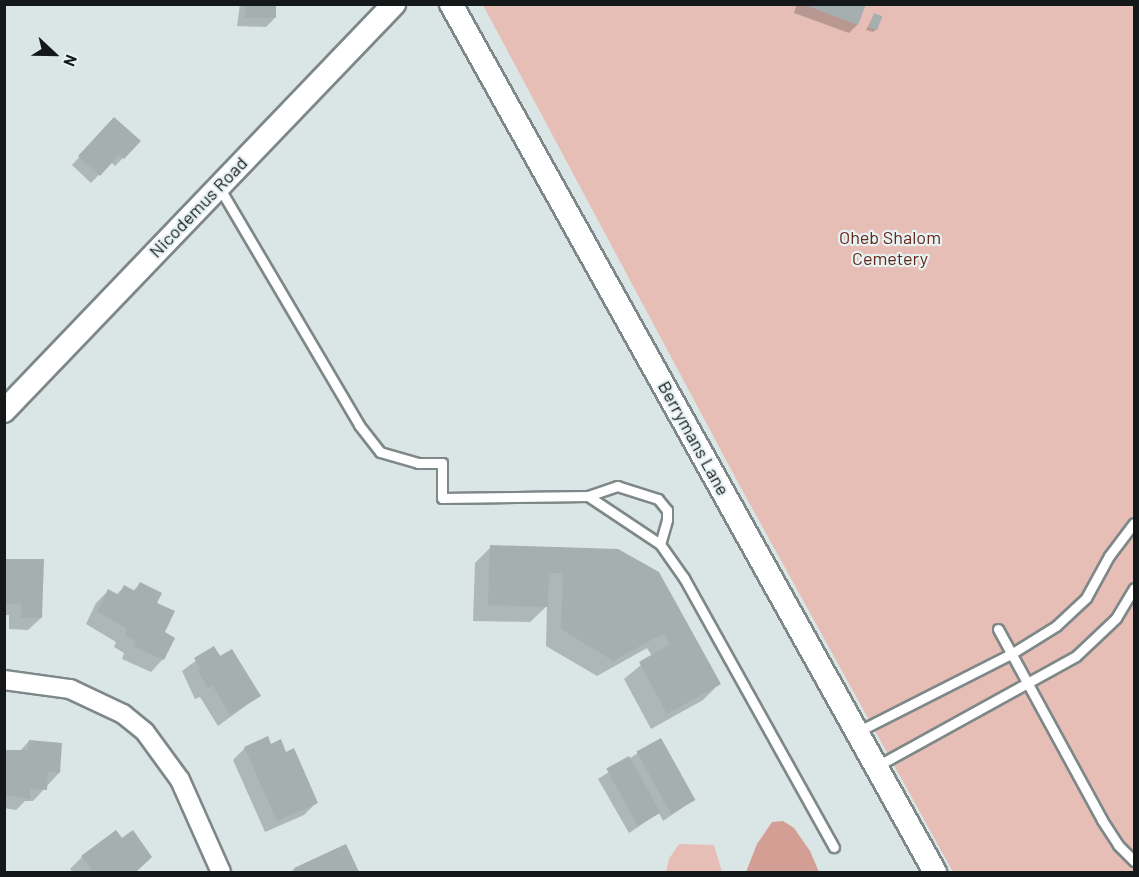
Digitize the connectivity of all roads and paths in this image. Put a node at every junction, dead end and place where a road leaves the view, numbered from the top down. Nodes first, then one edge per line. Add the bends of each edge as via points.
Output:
1 (394, 4) edge
2 (451, 4) edge
3 (218, 185) junction
4 (4, 411) edge
5 (588, 496) junction
6 (1134, 523) edge
7 (660, 544) junction
8 (1134, 588) edge
9 (998, 629) dead end
10 (1011, 654) junction
11 (4, 680) edge
12 (1027, 684) junction
13 (857, 732) junction
14 (877, 766) junction
15 (834, 847) dead end
16 (1134, 861) edge
17 (221, 873) edge
18 (935, 873) edge

1 - 3 street, Nicodemus Road
2 - 13 street, Berrymans Lane
3 - 4 street, Nicodemus Road
3 - 5 lane via 359,425 380,452 418,463 442,464 442,498
5 - 7 lane
5 - 7 lane via 617,486 658,499 667,510
6 - 10 lane via 1074,612
7 - 15 lane via 679,570
8 - 12 lane via 1102,634 1076,656
9 - 10 lane
10 - 12 lane
10 - 13 lane
11 - 17 street via 70,688 123,714 145,732 180,780
12 - 14 lane
12 - 16 lane via 1102,820
13 - 14 street, Berrymans Lane
14 - 18 street, Berrymans Lane

